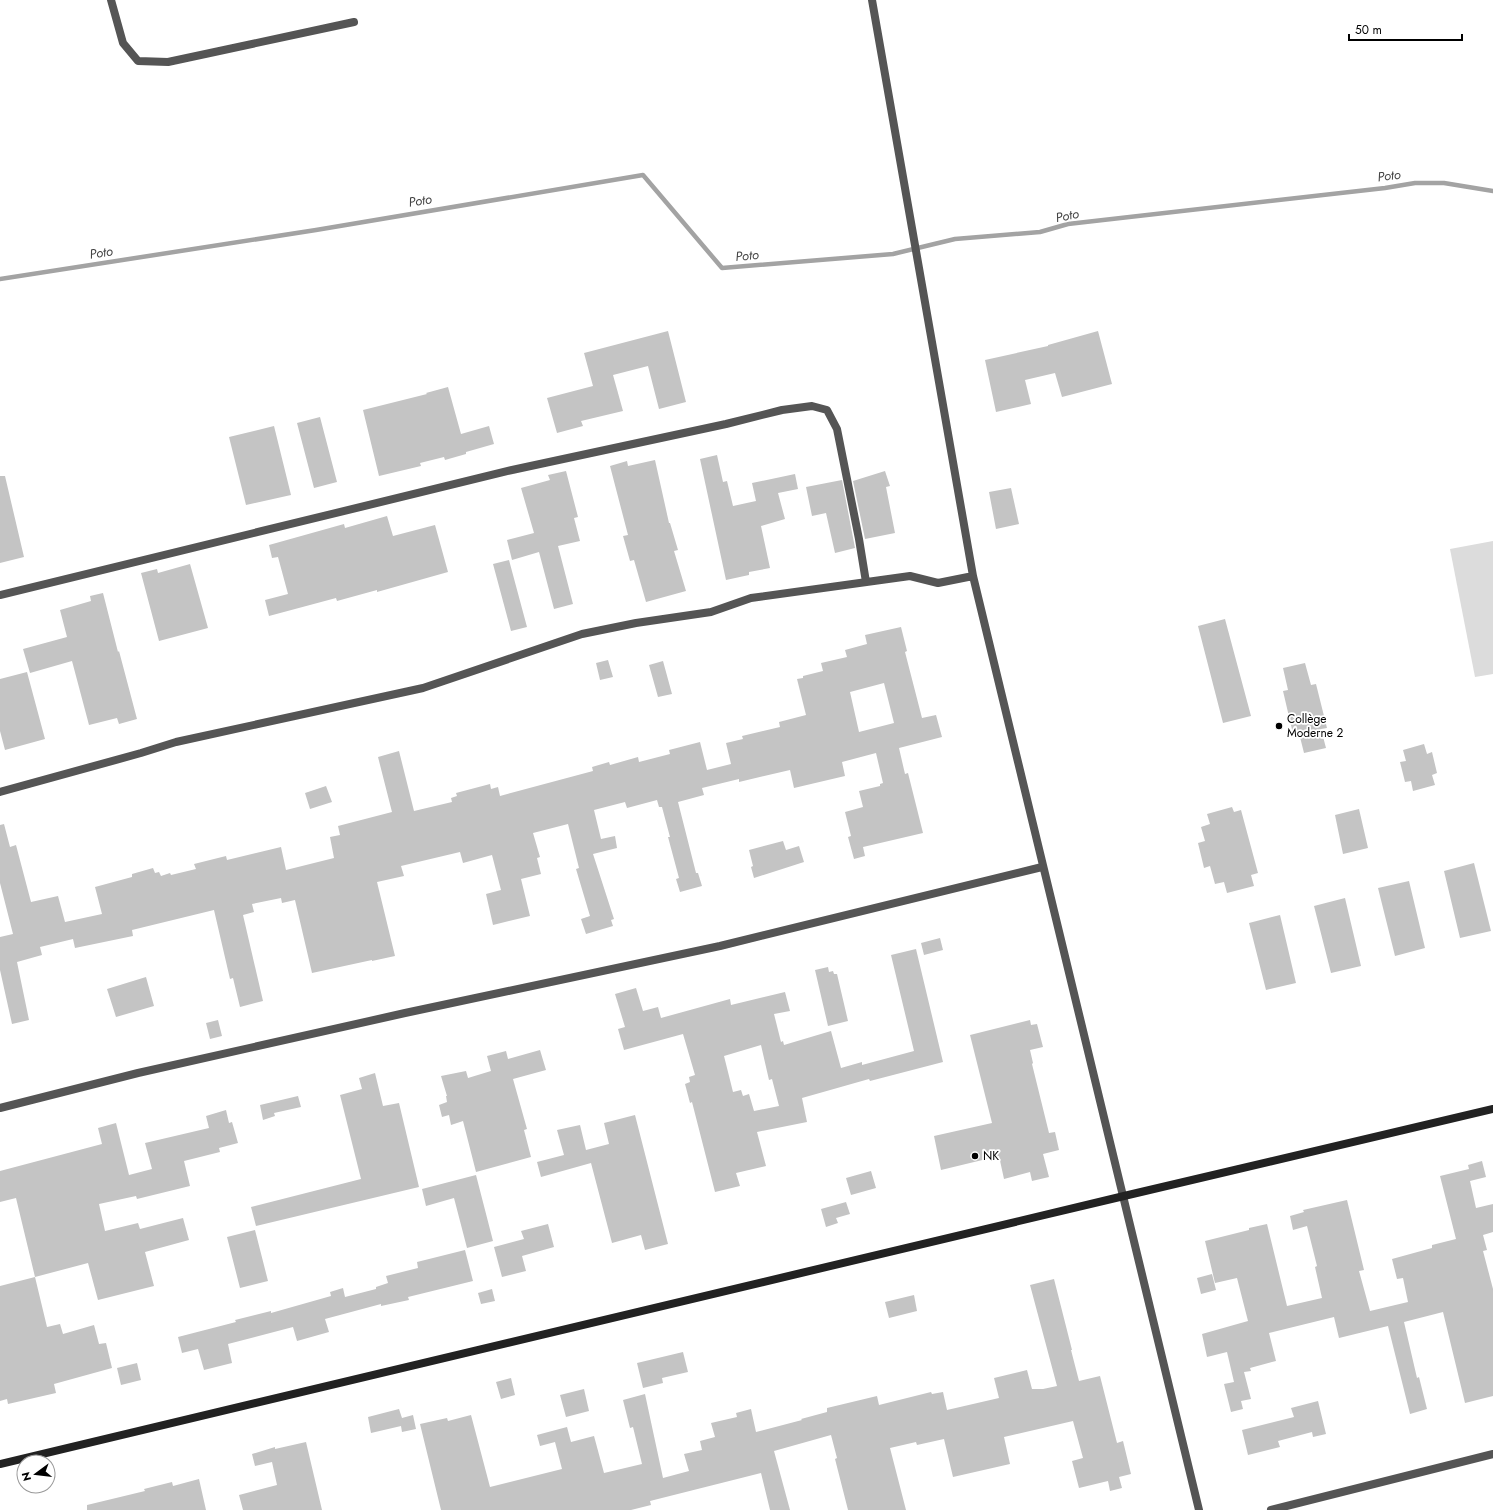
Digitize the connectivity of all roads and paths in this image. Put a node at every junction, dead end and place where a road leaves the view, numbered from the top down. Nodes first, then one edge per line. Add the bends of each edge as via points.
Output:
1 (111, 0) edge
2 (872, 0) edge
3 (354, 22) dead end
4 (972, 576) junction
5 (866, 582) junction
6 (0, 596) edge
7 (0, 792) edge
8 (1042, 868) junction
9 (0, 1108) edge
10 (1493, 1109) edge
11 (1124, 1196) junction
12 (1493, 1454) edge
13 (0, 1464) edge
14 (1200, 1510) edge
15 (1271, 1510) edge

1 - 3 street via 122,43 138,61 168,62
2 - 4 street
4 - 5 street via 938,582 910,576
4 - 8 street
5 - 6 street via 837,428 827,410 812,406 782,410 512,470
5 - 7 street via 751,598 711,612 582,634 423,688 176,742
8 - 9 street via 720,946 405,1013 161,1068
8 - 11 street
10 - 11 street
11 - 13 street
11 - 14 street
12 - 15 street

